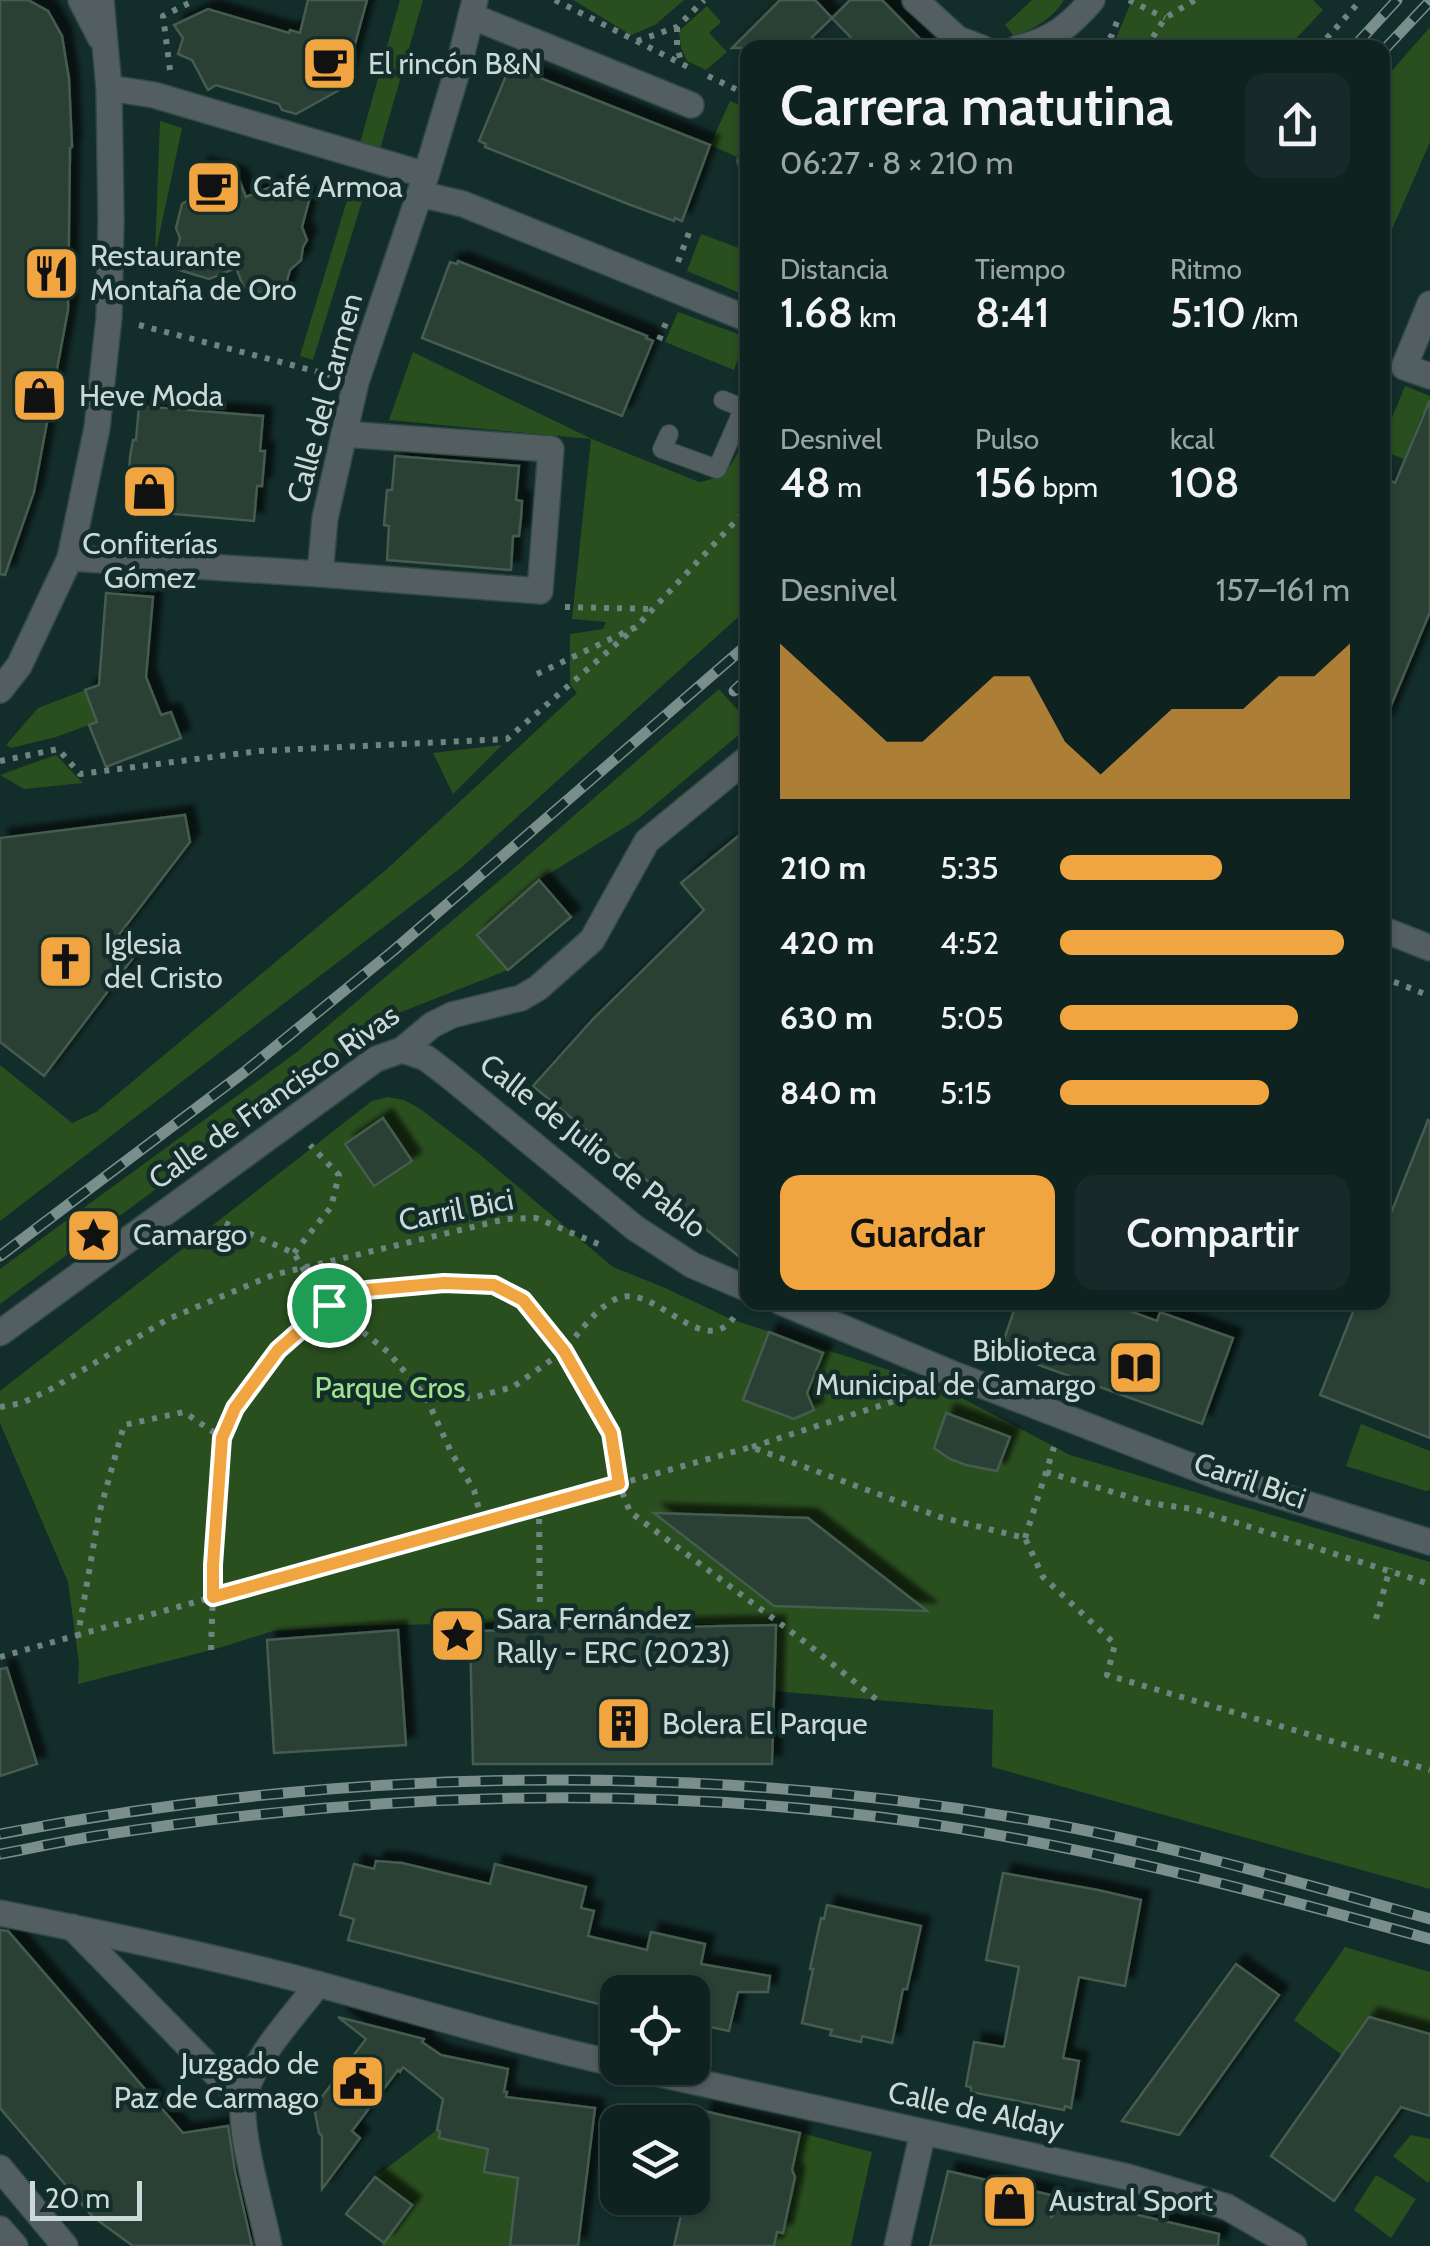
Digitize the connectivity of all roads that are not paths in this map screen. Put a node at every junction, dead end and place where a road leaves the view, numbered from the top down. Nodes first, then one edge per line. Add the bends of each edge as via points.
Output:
1 (82, 0) edge
2 (102, 0) edge
3 (916, 0) edge
4 (1092, 0) edge
5 (473, 8) edge
6 (961, 40) edge
7 (1045, 40) edge
8 (104, 46) junction
9 (109, 88) junction
10 (691, 106) dead end
11 (423, 184) junction
12 (1430, 304) edge
13 (740, 316) edge
14 (1430, 376) edge
15 (723, 400) dead end
16 (740, 402) edge
17 (740, 414) edge
18 (343, 434) junction
19 (669, 434) dead end
20 (70, 558) junction
21 (320, 574) junction
22 (0, 690) edge
23 (740, 765) edge
24 (1390, 932) edge
25 (1430, 948) edge
26 (402, 1050) junction
27 (740, 1295) edge
28 (800, 1310) edge
29 (0, 1333) edge
30 (1430, 1542) edge
31 (0, 1913) edge
32 (72, 1927) junction
33 (318, 1984) junction
34 (600, 2060) edge
35 (710, 2085) edge
36 (243, 2097) junction
37 (922, 2132) junction
38 (0, 2168) edge
39 (0, 2229) edge
40 (15, 2246) edge
41 (65, 2246) edge
42 (269, 2246) edge
43 (897, 2246) edge
44 (1294, 2246) edge

1 - 8 street
2 - 8 street
3 - 6 street
4 - 7 street
5 - 10 street
5 - 11 street, Calle del Carmen
8 - 9 street
9 - 11 street via 174,100
9 - 20 street via 109,317
11 - 13 street
11 - 18 street, Calle del Carmen
12 - 14 street via 1404,366
15 - 16 lane
17 - 19 lane via 716,469 662,450
18 - 21 street, Calle del Carmen
18 - 21 street via 551,448 540,591
20 - 21 street
20 - 22 street via 19,666
23 - 26 street, Calle de Francisco Rivas via 647,841 592,940 538,988 452,1015
24 - 25 street
26 - 27 street, Calle de Julio de Pablo via 426,1058 636,1228
26 - 29 street, Calle de Francisco Rivas via 356,1072
28 - 30 street via 1222,1478
31 - 32 street
32 - 33 street
32 - 36 street
33 - 34 street
33 - 36 street via 274,2038
35 - 37 street, Calle de Alday
36 - 42 street
37 - 43 street
37 - 44 street, Calle de Alday via 1176,2190 1227,2207
38 - 41 street
39 - 40 street

